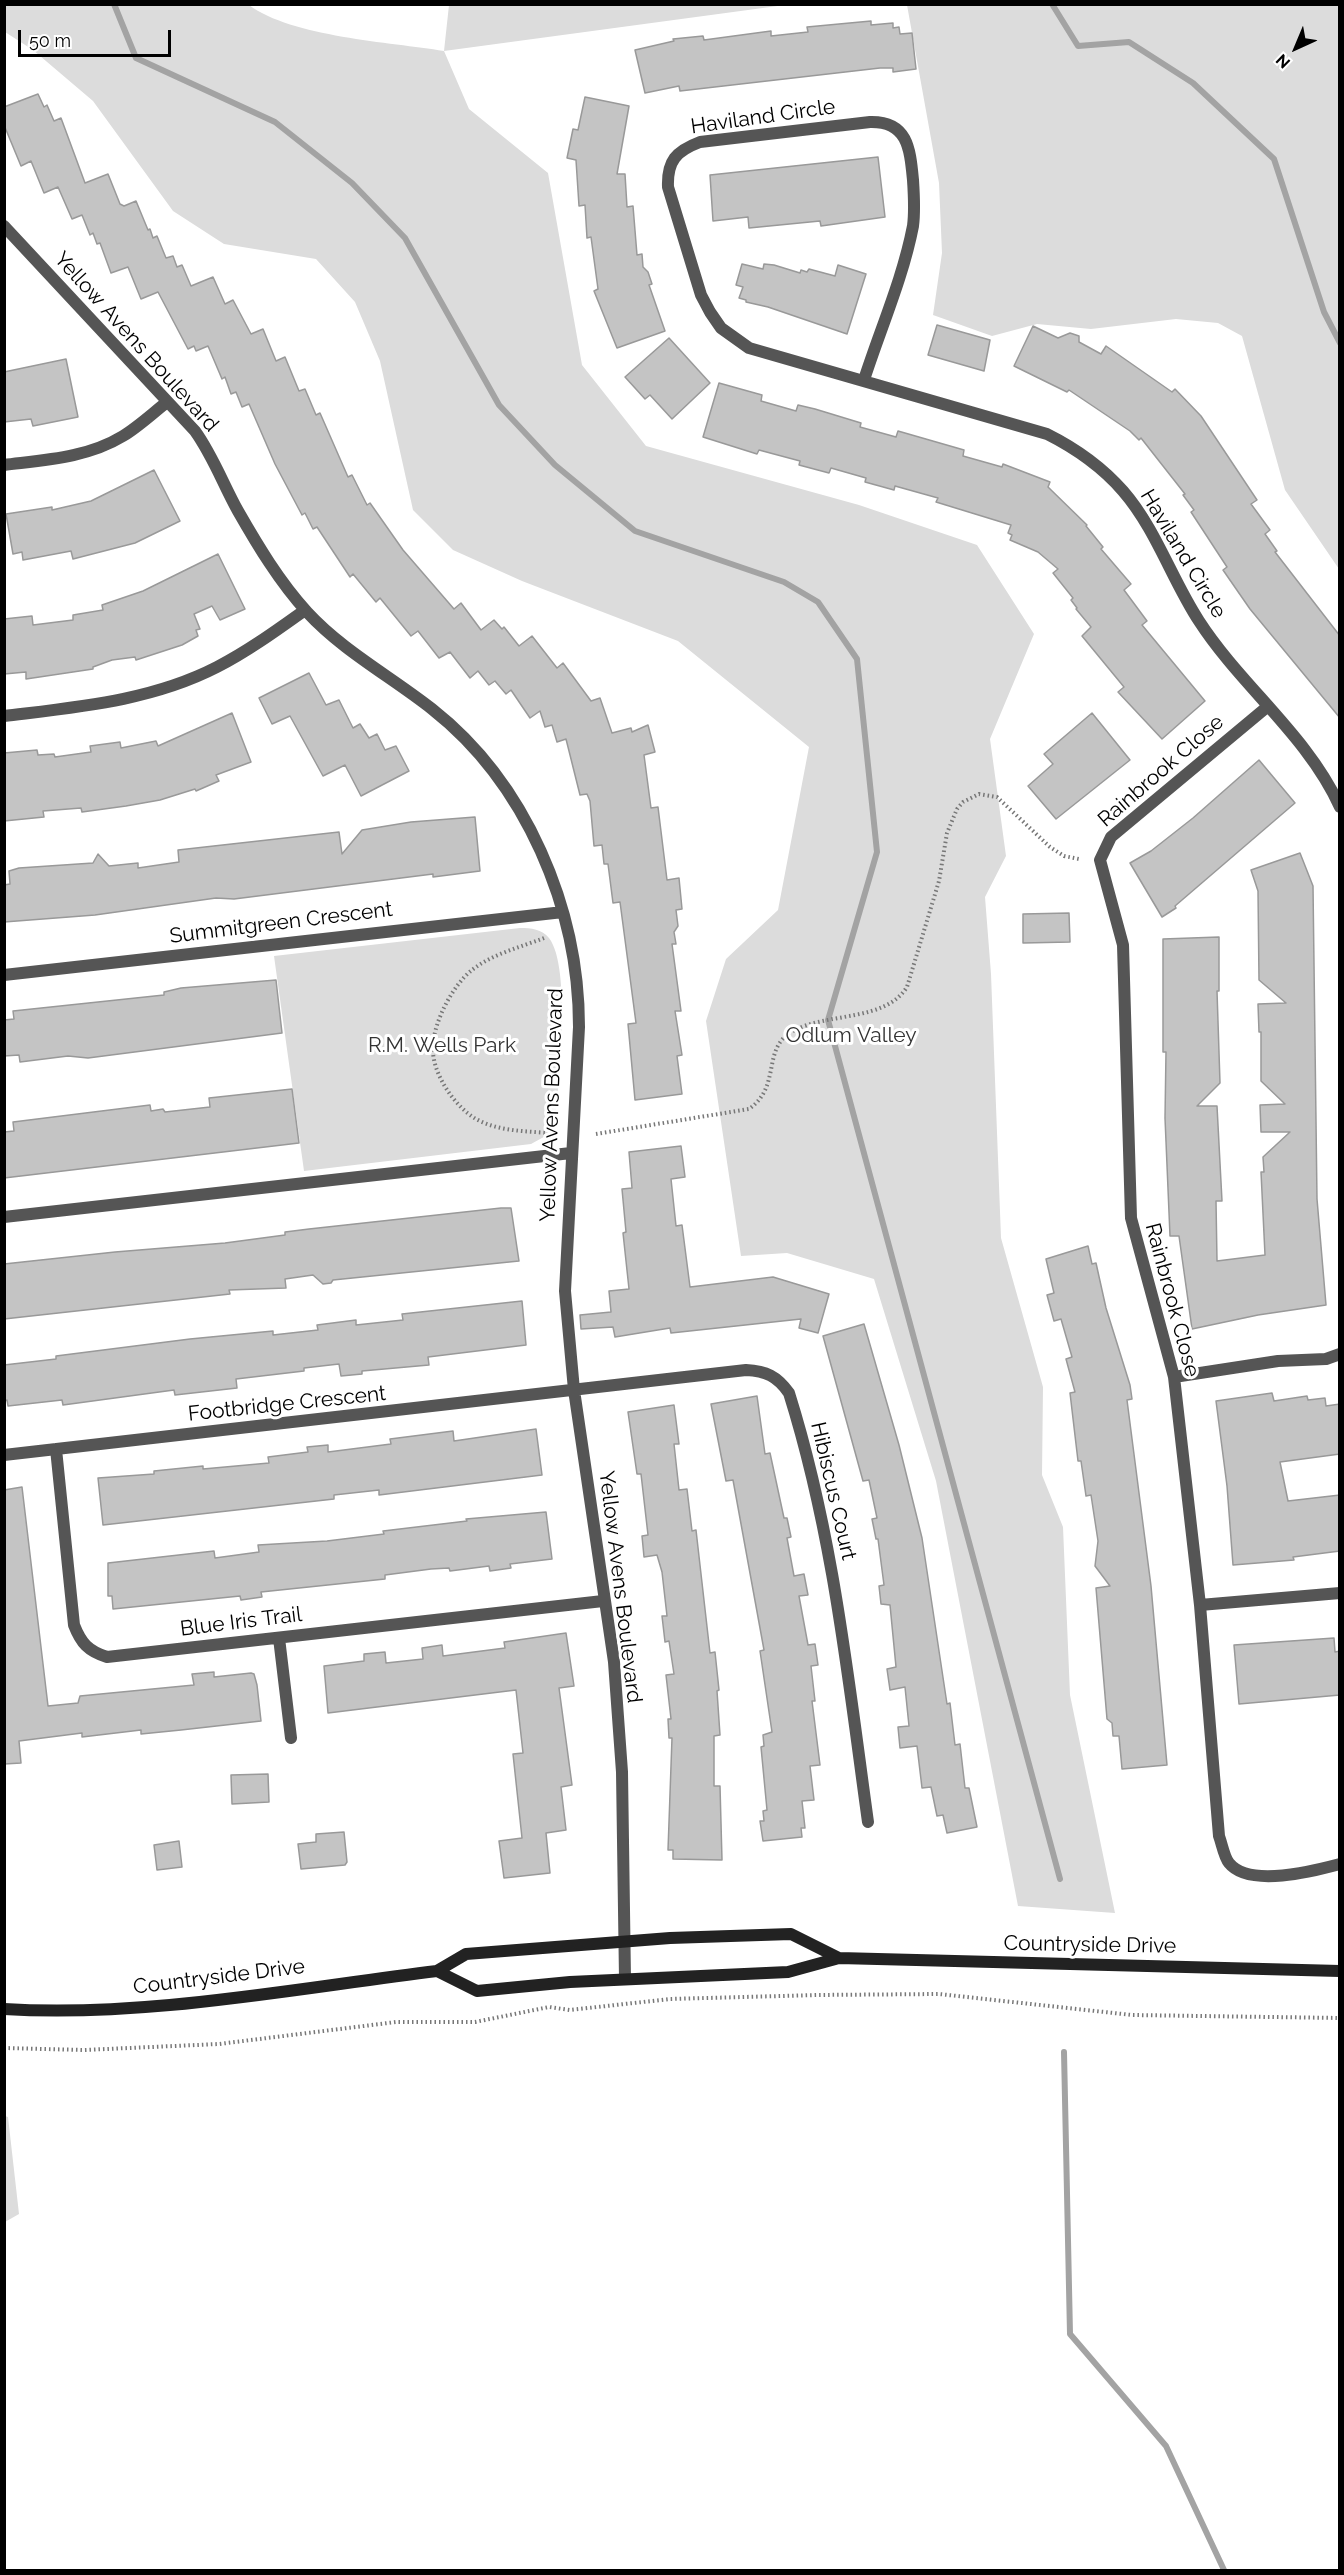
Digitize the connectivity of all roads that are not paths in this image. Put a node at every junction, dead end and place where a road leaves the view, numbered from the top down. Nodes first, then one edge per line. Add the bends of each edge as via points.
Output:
1 (4, 226) edge
2 (864, 380) junction
3 (167, 402) junction
4 (4, 465) edge
5 (305, 610) junction
6 (1267, 707) junction
7 (4, 716) edge
8 (1340, 807) edge
9 (562, 912) junction
10 (4, 975) edge
11 (571, 1154) junction
12 (4, 1217) edge
13 (1340, 1354) edge
14 (1174, 1377) junction
15 (574, 1390) junction
16 (56, 1449) junction
17 (4, 1455) edge
18 (1340, 1593) edge
19 (603, 1601) junction
20 (1200, 1605) junction
21 (279, 1638) junction
22 (291, 1738) dead end
23 (868, 1822) dead end
24 (1340, 1864) edge
25 (623, 1941) junction
26 (839, 1958) junction
27 (437, 1971) junction
28 (1340, 1971) edge
29 (625, 1979) junction
30 (4, 2009) edge

1 - 3 street, Yellow Avens Boulevard
2 - 2 street, Haviland Circle via 913,226 914,191 906,140 885,122 870,122 700,142 684,148 668,170 668,187 701,295 721,328 749,348
2 - 6 street, Haviland Circle via 1047,434 1092,462 1136,509 1198,620
3 - 4 street via 123,436 99,448 65,458
3 - 5 street, Yellow Avens Boulevard via 208,449 268,561
5 - 7 street via 242,652 195,677 126,699
5 - 9 street, Yellow Avens Boulevard via 475,747 526,822
6 - 8 street, Haviland Circle via 1313,762
6 - 14 street, Rainbrook Close via 1111,837 1100,860 1123,945 1131,1218
9 - 10 street, Summitgreen Crescent
9 - 11 street, Yellow Avens Boulevard via 573,951 579,1008
11 - 12 street
11 - 15 street, Yellow Avens Boulevard via 565,1291
13 - 14 street via 1326,1359 1278,1361
14 - 20 street, Rainbrook Close
15 - 16 street, Footbridge Crescent
15 - 19 street, Yellow Avens Boulevard
15 - 23 street, Hibiscus Court via 746,1370 762,1371 779,1379 789,1393 821,1511
16 - 17 street, Footbridge Crescent
16 - 21 street, Blue Iris Trail via 74,1624 80,1640 91,1652 107,1657
18 - 20 street
19 - 21 street, Blue Iris Trail
19 - 25 street, Yellow Avens Boulevard via 614,1662 622,1772
20 - 24 street, Rainbrook Close via 1219,1836 1229,1863 1247,1874 1298,1875
21 - 22 street
25 - 26 main road, Countryside Drive via 791,1934
25 - 27 main road, Countryside Drive via 466,1954
25 - 29 street, Yellow Avens Boulevard
26 - 28 main road, Countryside Drive
26 - 29 main road, Countryside Drive via 788,1972
27 - 29 main road, Countryside Drive via 477,1991
27 - 30 main road, Countryside Drive via 146,2007

